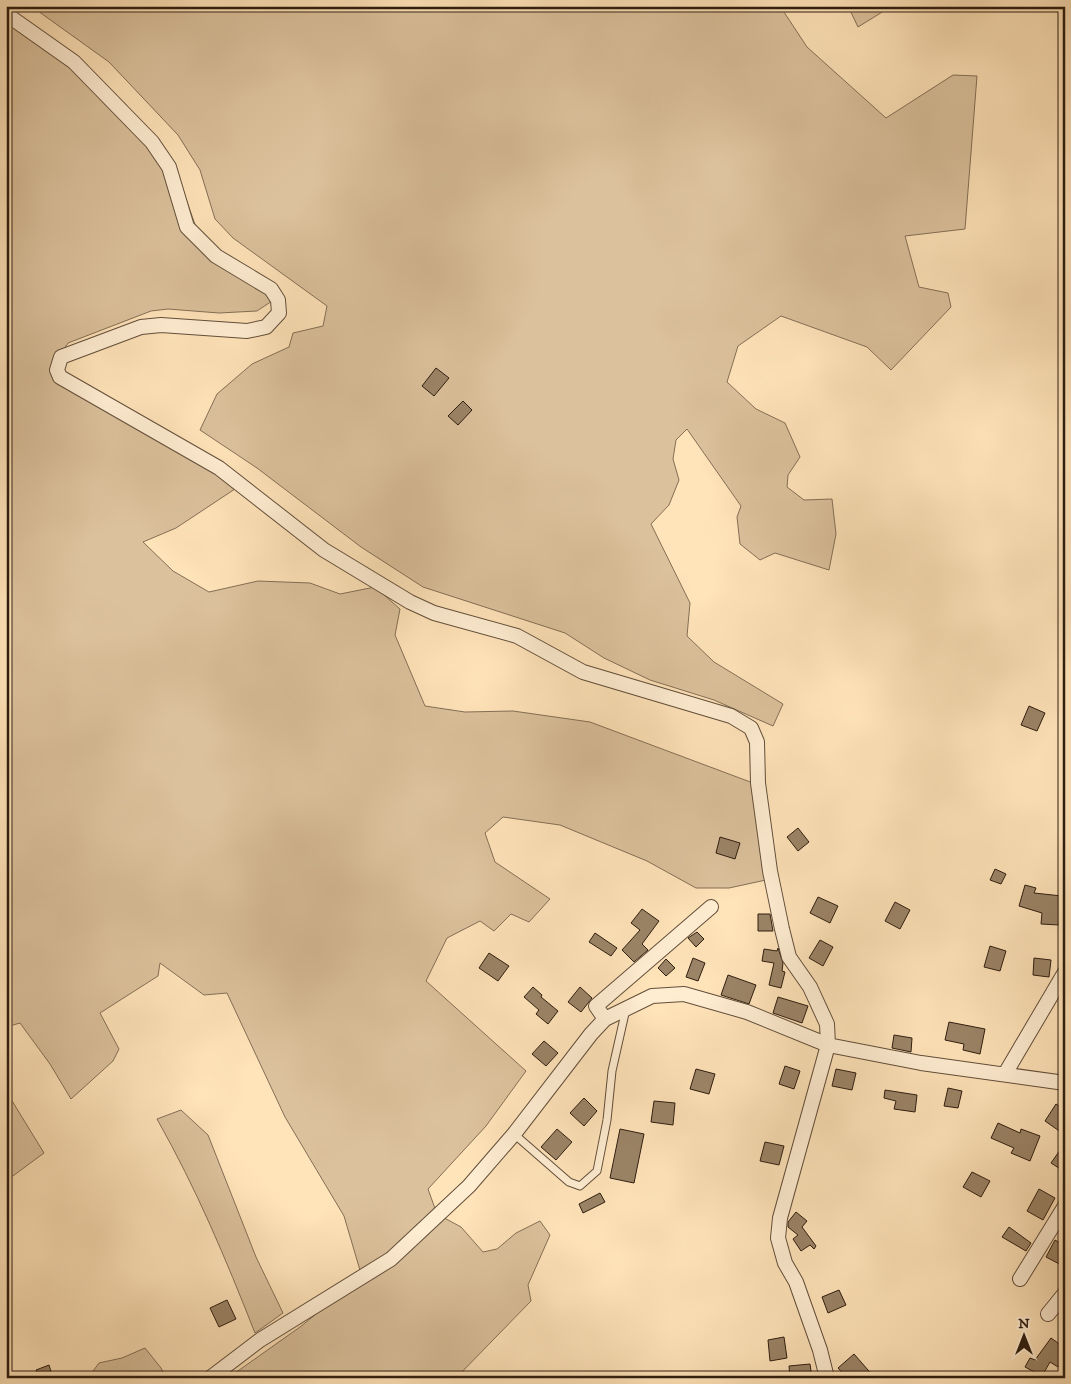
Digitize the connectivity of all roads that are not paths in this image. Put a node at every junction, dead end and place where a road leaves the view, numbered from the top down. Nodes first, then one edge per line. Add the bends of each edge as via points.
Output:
1 (6, 14) edge
2 (711, 908) dead end
3 (1065, 972) edge
4 (626, 1009) junction
5 (605, 1019) junction
6 (828, 1045) junction
7 (1005, 1074) junction
8 (1065, 1082) edge
9 (514, 1134) junction
10 (1065, 1206) edge
11 (1020, 1279) dead end
12 (1065, 1293) edge
13 (1048, 1314) dead end
14 (210, 1378) edge
15 (827, 1378) edge

1 - 6 street via 74,62 152,142 168,167 187,227 216,256 271,289 278,300 280,313 266,327 247,331 161,325 141,327 61,357 57,370 60,377 219,468 324,550 410,602 434,613 517,636 584,672 731,716 751,728 757,742 758,783 782,929 789,957 810,987 826,1024
2 - 5 street via 596,1006
3 - 7 street
4 - 5 street
4 - 6 street via 652,996 684,994 748,1012
4 - 9 lane via 612,1071 597,1171 580,1186 569,1182
5 - 9 street
6 - 7 street via 921,1063
6 - 15 street via 780,1218 778,1238
7 - 8 street
9 - 14 street via 469,1186 391,1258 260,1340
10 - 11 street
12 - 13 street

